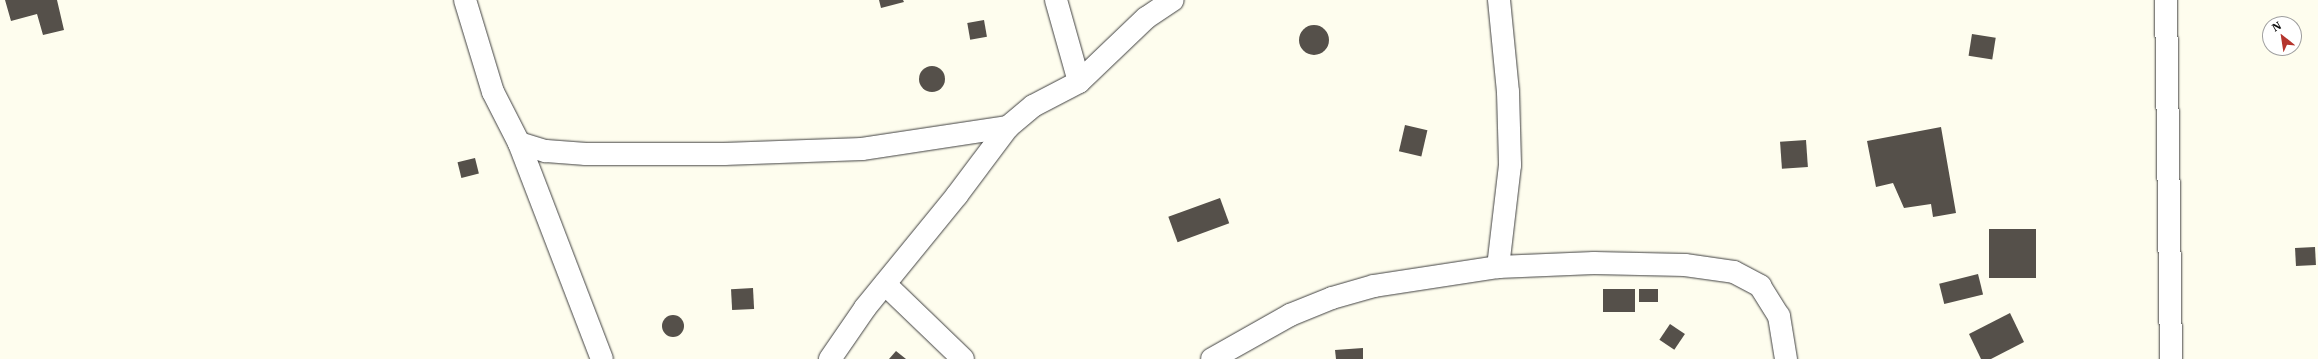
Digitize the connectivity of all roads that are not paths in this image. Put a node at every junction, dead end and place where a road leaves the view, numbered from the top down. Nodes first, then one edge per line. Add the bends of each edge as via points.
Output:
1 (465, 0) edge
2 (1056, 0) edge
3 (1173, 0) edge
4 (1499, 0) edge
5 (2166, 0) edge
6 (1079, 82) junction
7 (1008, 127) junction
8 (519, 143) junction
9 (1498, 267) junction
10 (885, 284) junction
11 (602, 359) edge
12 (830, 359) edge
13 (963, 359) edge
14 (1212, 359) edge
15 (1786, 359) edge
16 (2171, 359) edge

1 - 8 street via 493,92
2 - 6 street
3 - 6 street via 1146,18
4 - 9 street via 1508,92 1510,165
5 - 16 street
6 - 7 street via 1033,106
7 - 8 street via 862,149 724,154 586,154 546,151
7 - 10 street
8 - 11 street
9 - 14 street via 1374,286 1332,298 1290,315
9 - 15 street via 1594,263 1685,265 1734,272 1760,286 1779,316
10 - 12 street
10 - 13 street

